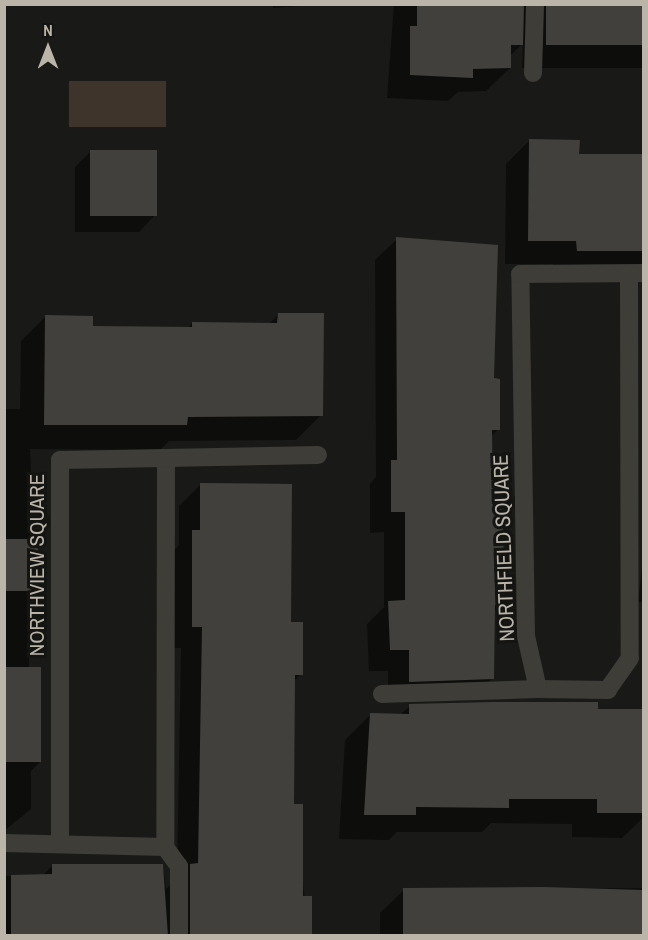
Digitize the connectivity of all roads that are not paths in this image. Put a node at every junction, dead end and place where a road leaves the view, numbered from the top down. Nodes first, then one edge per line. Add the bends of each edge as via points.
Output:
1 (535, 4) edge
2 (533, 73) dead end
3 (636, 273) edge
4 (318, 455) dead end
5 (166, 458) junction
6 (538, 689) junction
7 (382, 694) dead end
8 (4, 843) edge
9 (60, 843) junction
10 (165, 847) junction
11 (179, 936) edge

1 - 2 lane
3 - 6 lane, NORTHFIELD SQUARE via 630,658 608,690
3 - 6 lane, NORTHFIELD SQUARE via 520,273 526,636
4 - 5 lane
5 - 9 lane, NORTHVIEW SQUARE via 60,460
5 - 10 lane
6 - 7 lane
8 - 9 lane
9 - 10 lane
10 - 11 lane via 179,866

